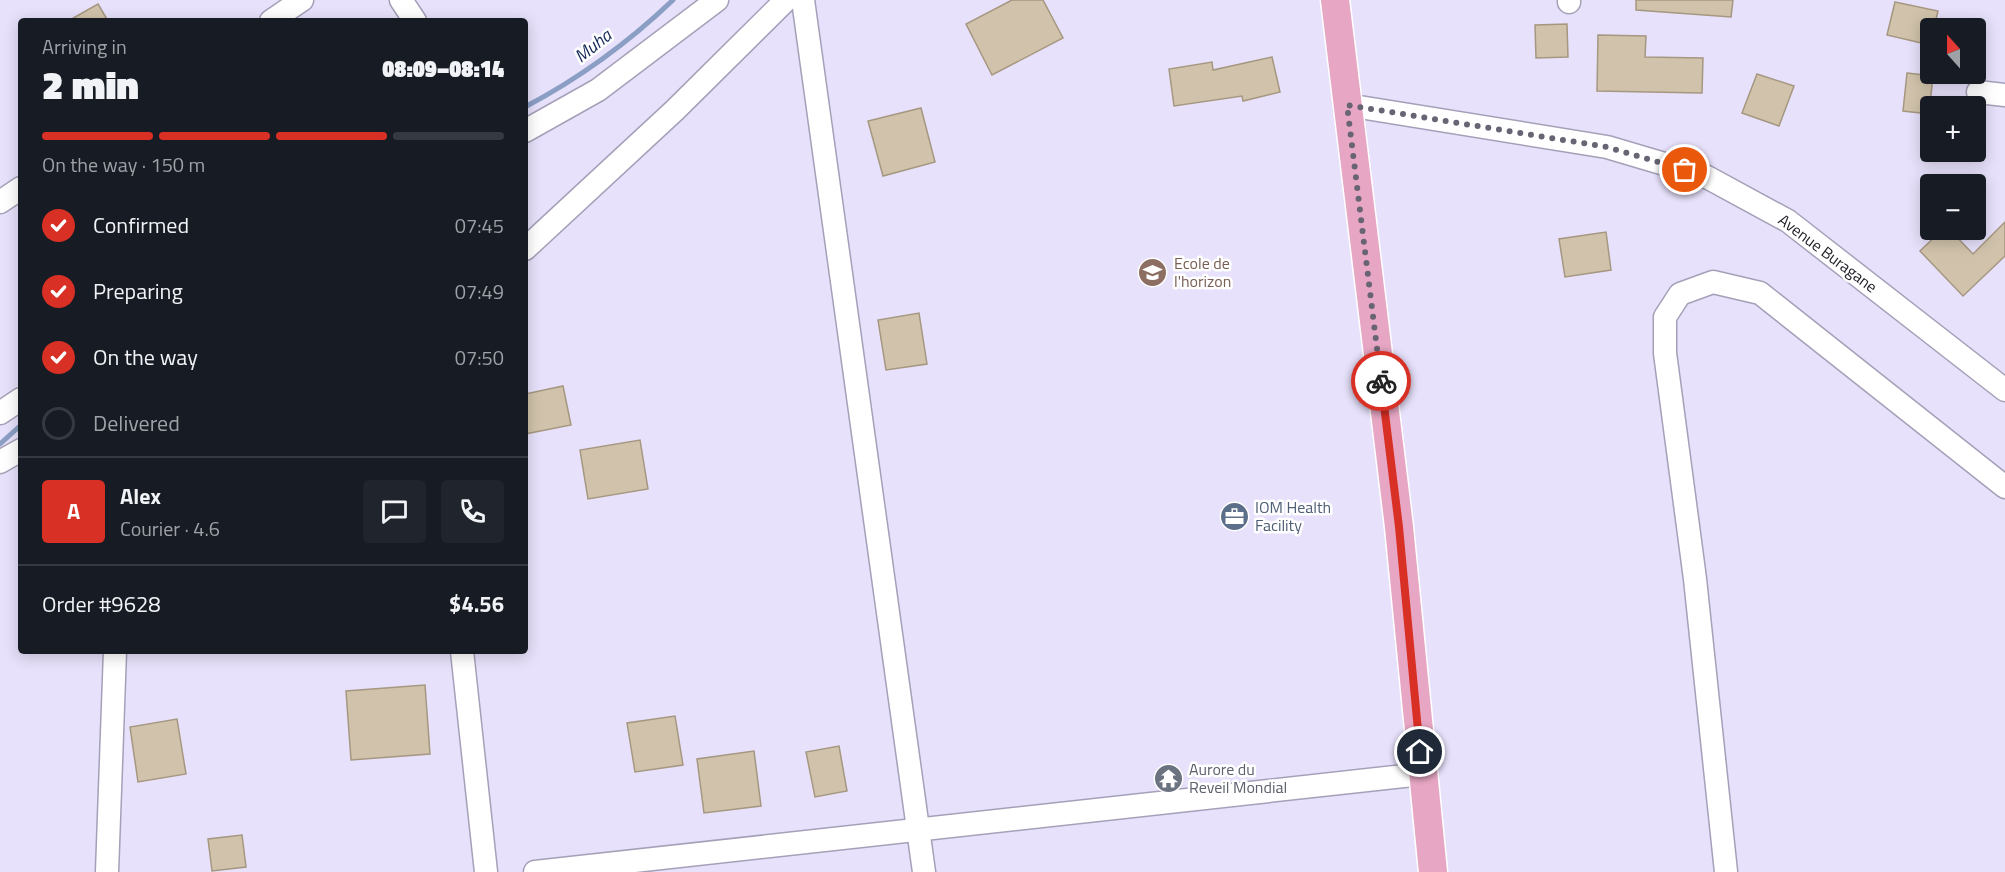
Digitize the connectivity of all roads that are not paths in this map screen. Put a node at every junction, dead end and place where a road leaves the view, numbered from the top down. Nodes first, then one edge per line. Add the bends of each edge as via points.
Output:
1 (401, 0) edge
2 (717, 0) edge
3 (786, 0) edge
4 (803, 0) edge
5 (1335, 0) edge
6 (413, 18) edge
7 (1978, 92) dead end
8 (2005, 95) edge
9 (1347, 105) junction
10 (528, 129) edge
11 (18, 190) edge
12 (0, 202) edge
13 (528, 246) edge
14 (2005, 390) edge
15 (18, 401) edge
16 (0, 413) edge
17 (18, 452) edge
18 (0, 462) edge
19 (2005, 487) edge
20 (115, 654) edge
21 (462, 654) edge
22 (1422, 774) junction
23 (918, 829) junction
24 (107, 872) edge
25 (486, 872) edge
26 (535, 872) edge
27 (924, 872) edge
28 (1433, 872) edge
29 (1726, 872) edge

1 - 6 street
2 - 10 street via 598,90
3 - 13 street
4 - 23 street
5 - 9 main road
7 - 8 street
9 - 14 street, Avenue Buragane via 1607,147 1705,176 1788,221
9 - 22 main road via 1399,527
11 - 12 street
15 - 16 street
17 - 18 street
19 - 29 street via 1760,293 1713,282 1680,294 1665,317 1665,353 1695,579
20 - 24 street
21 - 25 street
22 - 23 street
22 - 28 main road
23 - 26 street
23 - 27 street

